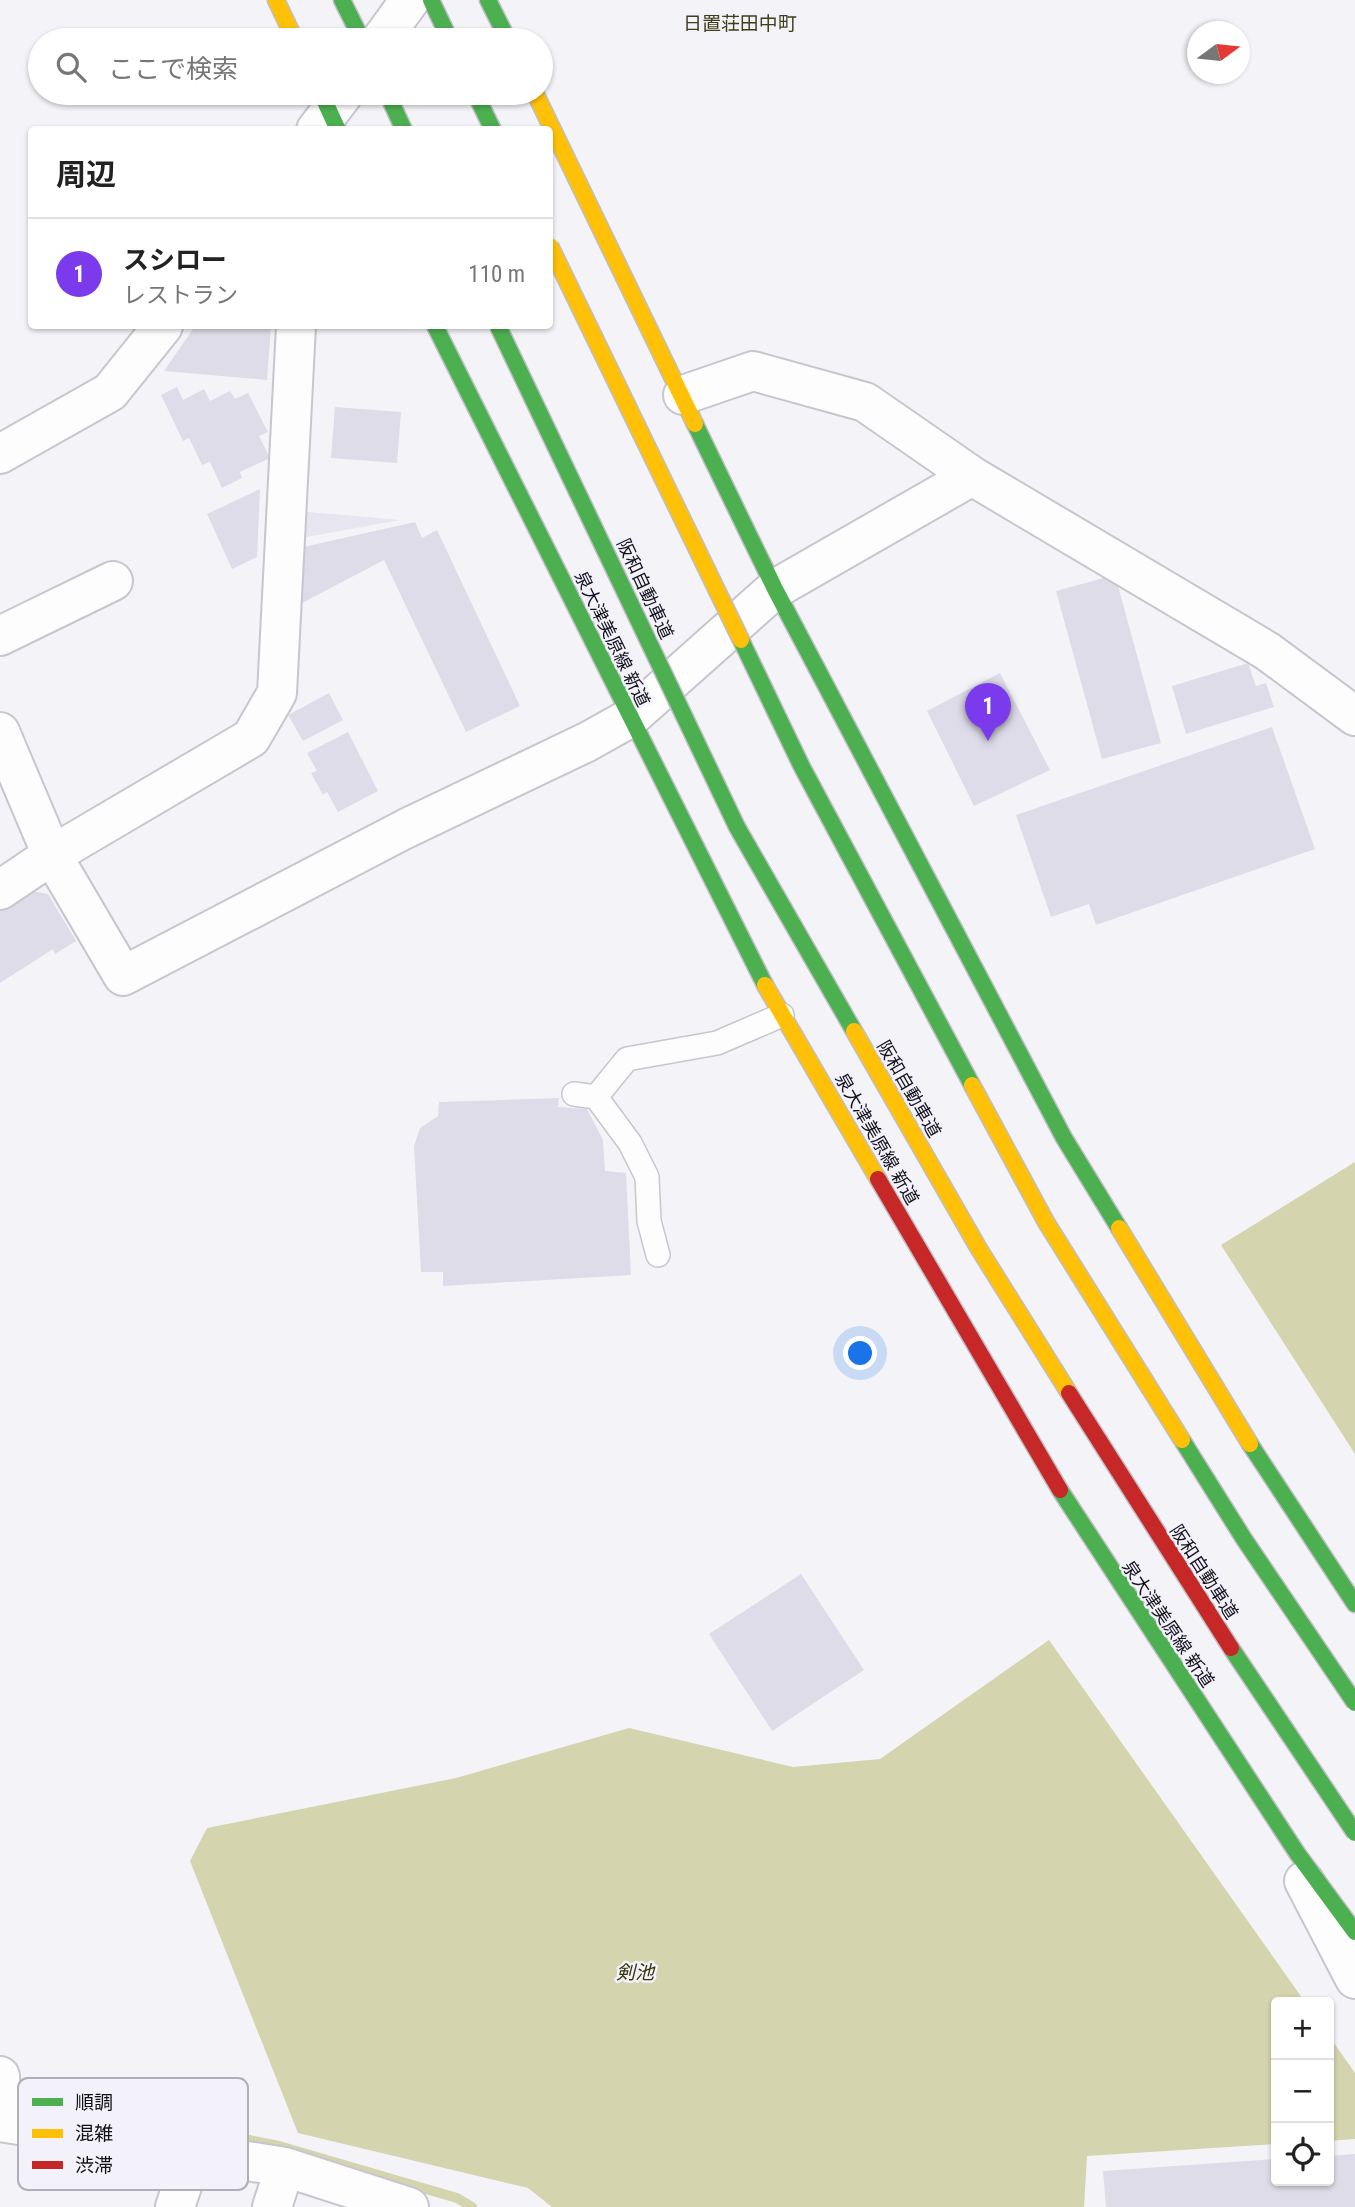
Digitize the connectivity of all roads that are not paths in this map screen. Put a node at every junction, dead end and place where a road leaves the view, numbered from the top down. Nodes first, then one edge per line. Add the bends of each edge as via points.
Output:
1 (276, 0) edge
2 (342, 0) edge
3 (410, 0) edge
4 (430, 0) edge
5 (488, 0) edge
6 (289, 28) edge
7 (356, 28) edge
8 (390, 28) edge
9 (444, 28) edge
10 (502, 28) edge
11 (393, 105) edge
12 (481, 105) edge
13 (541, 105) edge
14 (402, 126) edge
15 (491, 126) edge
16 (551, 126) edge
17 (553, 130) edge
18 (553, 252) edge
19 (161, 329) edge
20 (296, 329) edge
21 (436, 329) edge
22 (499, 329) edge
23 (683, 395) junction
24 (0, 454) edge
25 (972, 476) junction
26 (113, 581) dead end
27 (775, 589) junction
28 (0, 636) edge
29 (1355, 716) edge
30 (630, 718) junction
31 (0, 732) edge
32 (52, 855) junction
33 (0, 890) edge
34 (782, 1015) junction
35 (658, 1255) dead end
36 (1355, 1604) edge
37 (1355, 1703) edge
38 (1254, 1788) junction
39 (1355, 1833) edge
40 (1355, 1932) edge
41 (1355, 1979) edge
42 (0, 2076) edge
43 (1, 2122) edge
44 (248, 2162) edge
45 (285, 2168) junction
46 (180, 2190) edge
47 (174, 2207) edge
48 (272, 2207) edge
49 (409, 2207) edge

1 - 6 main road
2 - 7 main road
3 - 8 street
4 - 9 main road
5 - 10 main road
11 - 14 main road
12 - 15 main road
13 - 16 main road
17 - 23 main road
18 - 37 main road, bridge via 802,767 1046,1222 1244,1539
19 - 24 street via 110,393
20 - 32 street via 277,693 251,738
21 - 30 main road, 泉大津美原線 新道
22 - 39 main road, 阪和自動車道, bridge via 737,827 979,1250 1182,1575
23 - 25 street via 753,371 865,402
23 - 27 main road
25 - 27 street
25 - 29 street via 1267,651
26 - 28 street
27 - 30 street
27 - 36 main road via 1064,1138 1266,1470
30 - 32 street via 123,976
30 - 34 main road, 泉大津美原線 新道
31 - 32 street
32 - 33 street
34 - 35 lane via 717,1043 627,1059 585,1096 630,1143 647,1177 649,1221
34 - 38 main road, 泉大津美原線 新道 via 1084,1531
38 - 40 main road, 泉大津美原線 新道
38 - 41 street
42 - 43 street
44 - 45 street
45 - 48 street
45 - 49 street
46 - 47 street

